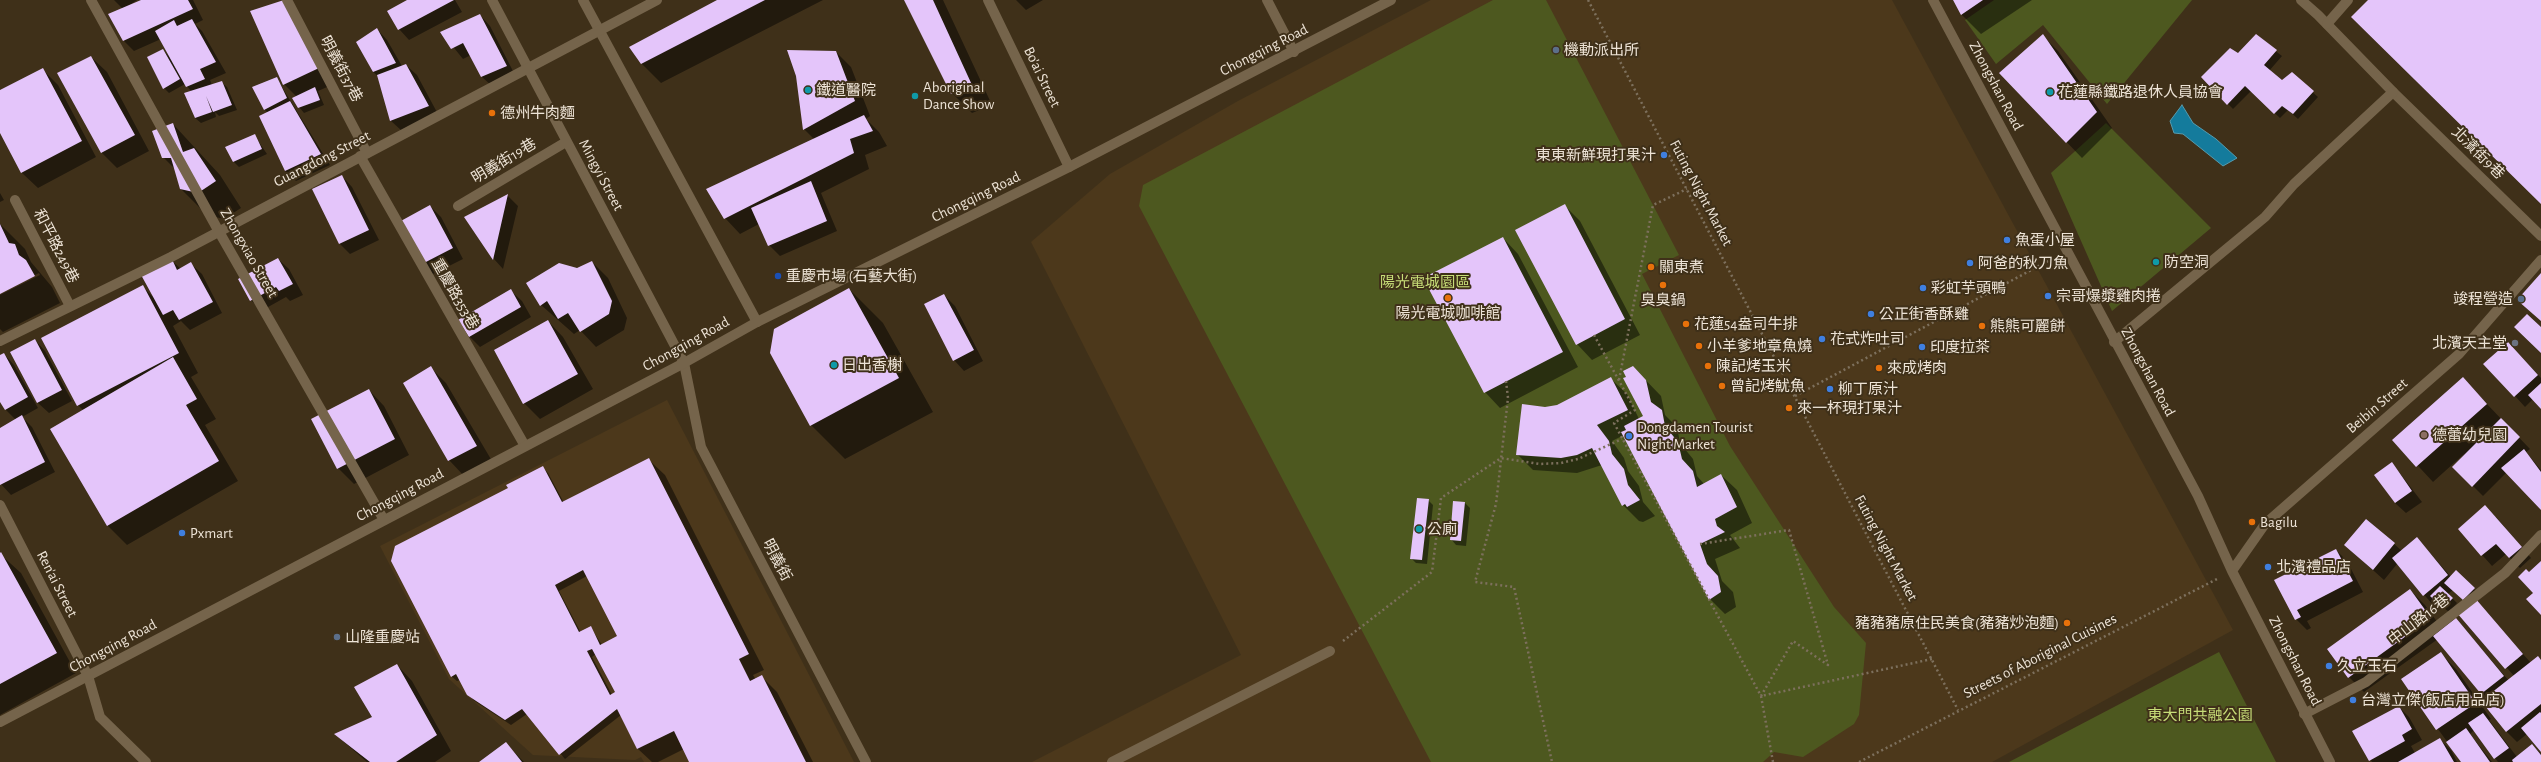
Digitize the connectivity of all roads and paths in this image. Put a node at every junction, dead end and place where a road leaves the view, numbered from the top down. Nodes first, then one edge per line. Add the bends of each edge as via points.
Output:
1 (91, 0) edge
2 (287, 0) edge
3 (492, 0) edge
4 (583, 0) edge
5 (657, 0) edge
6 (988, 0) edge
7 (1267, 0) edge
8 (1391, 0) edge
9 (1588, 0) edge
10 (1933, 0) edge
11 (2301, 0) edge
12 (2348, 0) edge
13 (2327, 24) junction
14 (599, 31) junction
15 (1294, 52) junction
16 (528, 70) junction
17 (2393, 92) junction
18 (566, 142) junction
19 (363, 155) junction
20 (1069, 167) junction
21 (1687, 189) junction
22 (15, 200) dead end
23 (458, 206) dead end
24 (218, 230) junction
25 (2541, 236) edge
26 (2068, 251) junction
27 (2541, 260) edge
28 (70, 306) junction
29 (757, 322) junction
30 (1594, 335) dead end
31 (0, 341) edge
32 (2114, 342) junction
33 (684, 363) junction
34 (1619, 380) junction
35 (1506, 381) dead end
36 (1795, 396) junction
37 (1622, 439) junction
38 (525, 446) junction
39 (1502, 458) junction
40 (0, 505) edge
41 (384, 520) junction
42 (2541, 535) edge
43 (1700, 544) dead end
44 (2232, 571) junction
45 (1330, 651) joint
46 (1932, 659) junction
47 (88, 676) junction
48 (1761, 696) junction
49 (1958, 710) junction
50 (2304, 714) junction
51 (0, 722) edge
52 (146, 762) edge
53 (866, 762) edge
54 (1112, 762) edge
55 (1552, 762) edge
56 (1772, 762) edge
57 (1859, 762) edge
58 (2330, 762) edge

1 - 24 street, Zhongxiao Street
2 - 19 street, 明義街37巷
3 - 16 street, Mingyi Street
4 - 14 street
5 - 14 street, Guangdong Street
6 - 20 street, Bo'ai Street
7 - 15 street
8 - 15 street, Chongqing Road
9 - 21 path, Futing Night Market
10 - 26 street, Zhongshan Road
11 - 13 street, 北濱街9巷
12 - 13 street
13 - 17 street, 北濱街9巷
14 - 16 street, Guangdong Street
14 - 29 street
15 - 20 street, Chongqing Road
16 - 18 street, Mingyi Street
16 - 19 street, Guangdong Street
17 - 25 street, 北濱街9巷
17 - 32 street via 2294,184 2265,217
18 - 23 street, 明義街19巷
18 - 33 street, Mingyi Street
19 - 24 street, Guangdong Street
19 - 38 street, 重慶路353巷
20 - 29 street, Chongqing Road
21 - 34 path via 1653,205
21 - 36 path, Futing Night Market
22 - 28 street, 和平路249巷
24 - 28 street, Guangdong Street via 171,257
24 - 41 street, Zhongxiao Street
26 - 32 street, Zhongshan Road
26 - 36 path
27 - 44 street, Beibin Street via 2459,354 2265,524
28 - 31 street, Guangdong Street
29 - 33 street, Chongqing Road
30 - 34 path
32 - 44 street, Zhongshan Road via 2198,496
33 - 38 street, Chongqing Road
33 - 53 street, 明義街 via 701,447
34 - 37 path via 1635,410 1614,423
35 - 39 path via 1508,398
36 - 46 path, Futing Night Market
37 - 39 path via 1578,459 1561,463 1540,464
37 - 48 path
38 - 41 street, Chongqing Road
39 - 45 path via 1441,498 1432,572
39 - 55 path via 1496,504 1475,582 1514,587
40 - 47 street, Ren'ai Street
41 - 47 street, Chongqing Road
42 - 50 street, 中山路16巷 via 2505,572 2366,682
43 - 48 path via 1789,530 1828,665 1793,641
44 - 49 path, Streets of Aboriginal Cuisines
44 - 50 street, Zhongshan Road
45 - 54 street
46 - 48 path
46 - 49 path, Futing Night Market
47 - 51 street, Chongqing Road
47 - 52 street, Ren'ai Street via 100,717
48 - 56 path
49 - 57 path, Streets of Aboriginal Cuisines
50 - 58 street, Zhongshan Road

